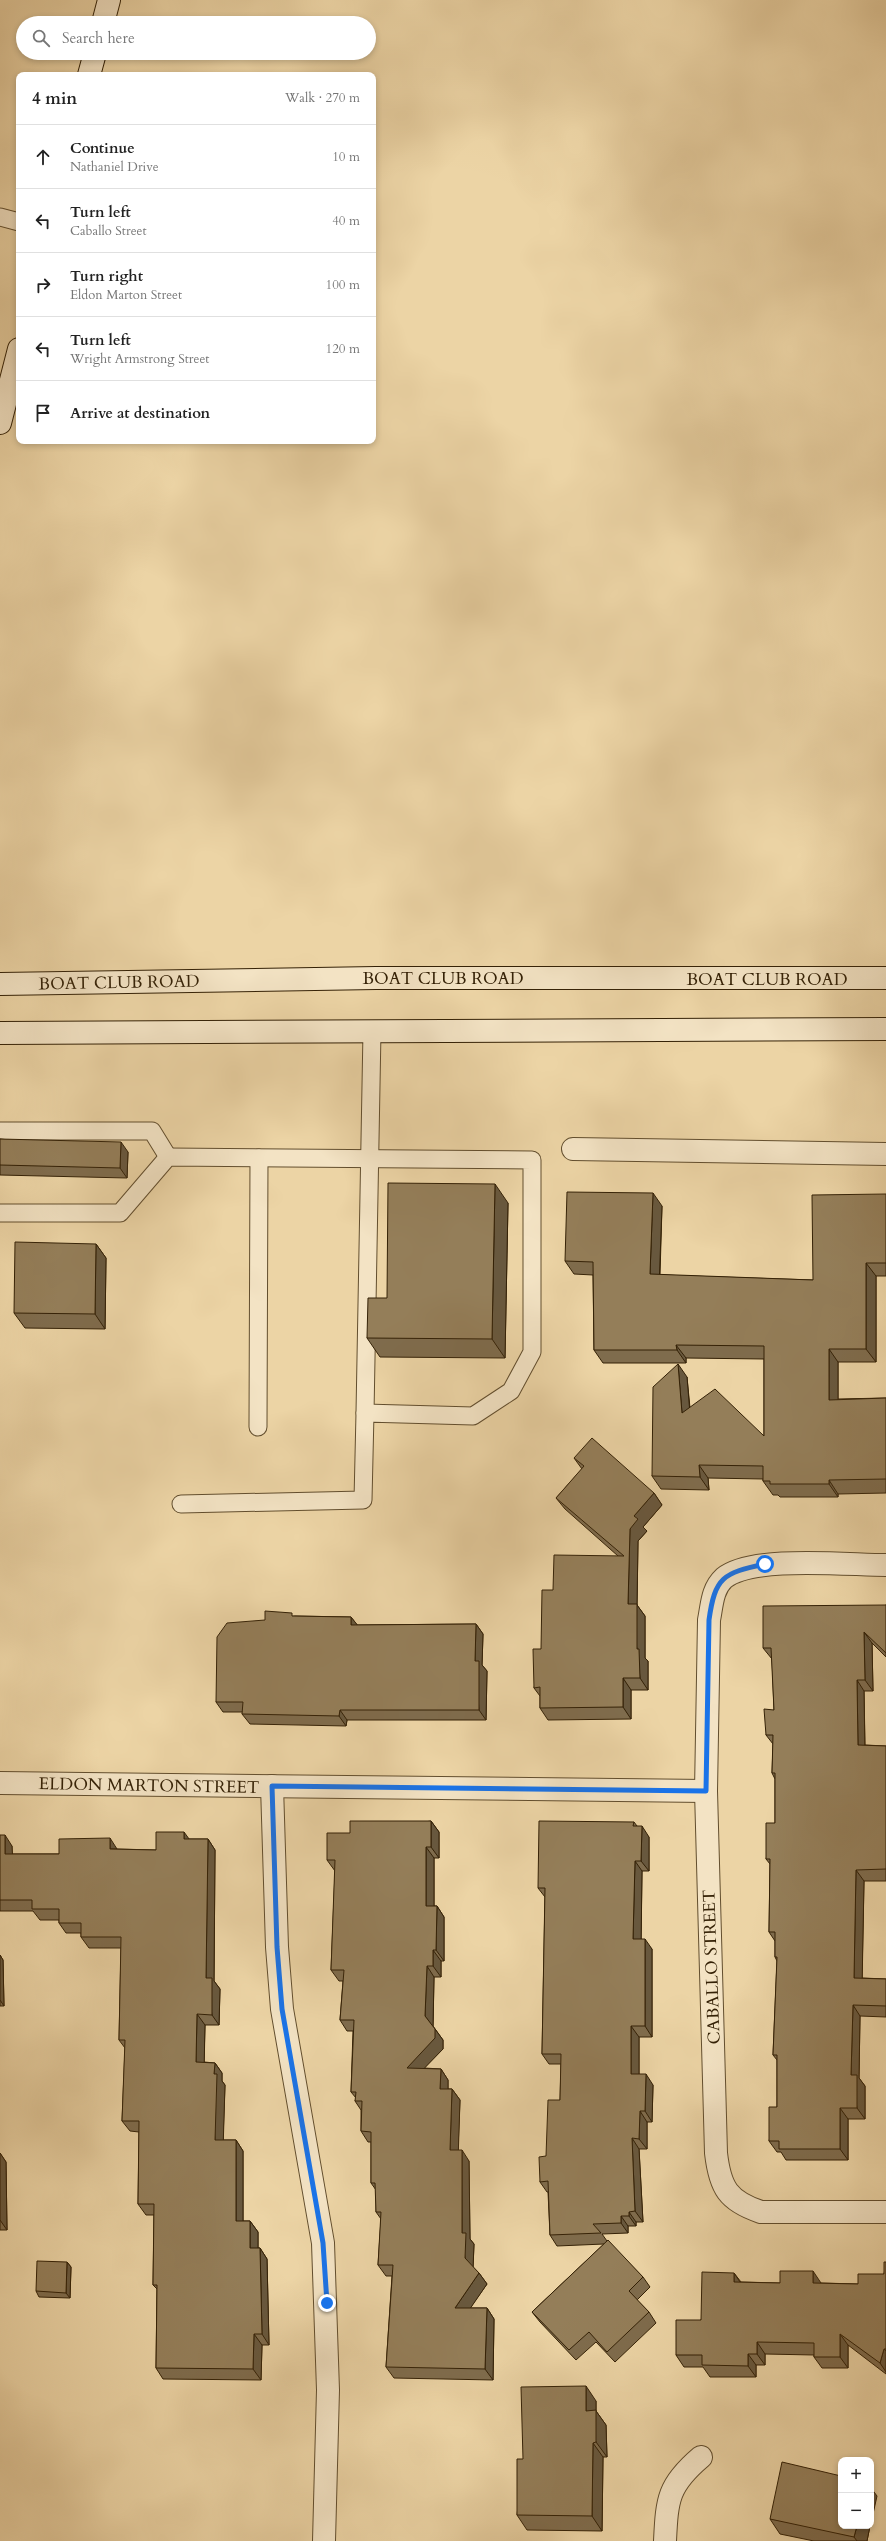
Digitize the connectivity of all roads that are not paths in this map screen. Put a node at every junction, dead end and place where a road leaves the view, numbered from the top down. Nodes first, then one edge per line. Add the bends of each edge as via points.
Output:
1 (109, 0) edge
2 (105, 16) edge
3 (93, 60) edge
4 (90, 72) edge
5 (0, 217) edge
6 (16, 221) edge
7 (16, 361) edge
8 (0, 422) edge
9 (886, 978) edge
10 (0, 984) edge
11 (886, 1029) edge
12 (372, 1031) junction
13 (0, 1033) edge
14 (0, 1130) edge
15 (573, 1149) dead end
16 (886, 1154) edge
17 (168, 1157) junction
18 (258, 1158) junction
19 (368, 1160) junction
20 (0, 1213) edge
21 (364, 1413) junction
22 (258, 1427) dead end
23 (181, 1504) dead end
24 (886, 1565) edge
25 (0, 1783) edge
26 (272, 1786) junction
27 (706, 1791) junction
28 (886, 2212) edge
29 (701, 2457) dead end
30 (324, 2541) edge
31 (666, 2541) edge

1 - 2 street
3 - 4 street
5 - 6 lane
7 - 8 street
9 - 10 street, BOAT CLUB ROAD via 376,978
11 - 12 street
12 - 13 street
12 - 19 lane
14 - 17 lane via 152,1130
15 - 16 street
17 - 18 lane
17 - 20 lane via 120,1213
18 - 19 lane
18 - 22 lane
19 - 21 lane
19 - 21 lane via 532,1160 532,1352 511,1391 473,1416
21 - 23 lane via 363,1500
24 - 27 street, CABALLO STREET via 765,1564 738,1570 724,1579 713,1593 709,1620
25 - 26 street, ELDON MARTON STREET
26 - 27 street, ELDON MARTON STREET
26 - 30 street via 277,1947 282,2009 323,2243 328,2390
27 - 28 street, CABALLO STREET via 716,2153 719,2177 732,2198 743,2206 761,2212
29 - 31 street via 682,2473 672,2490 667,2510

